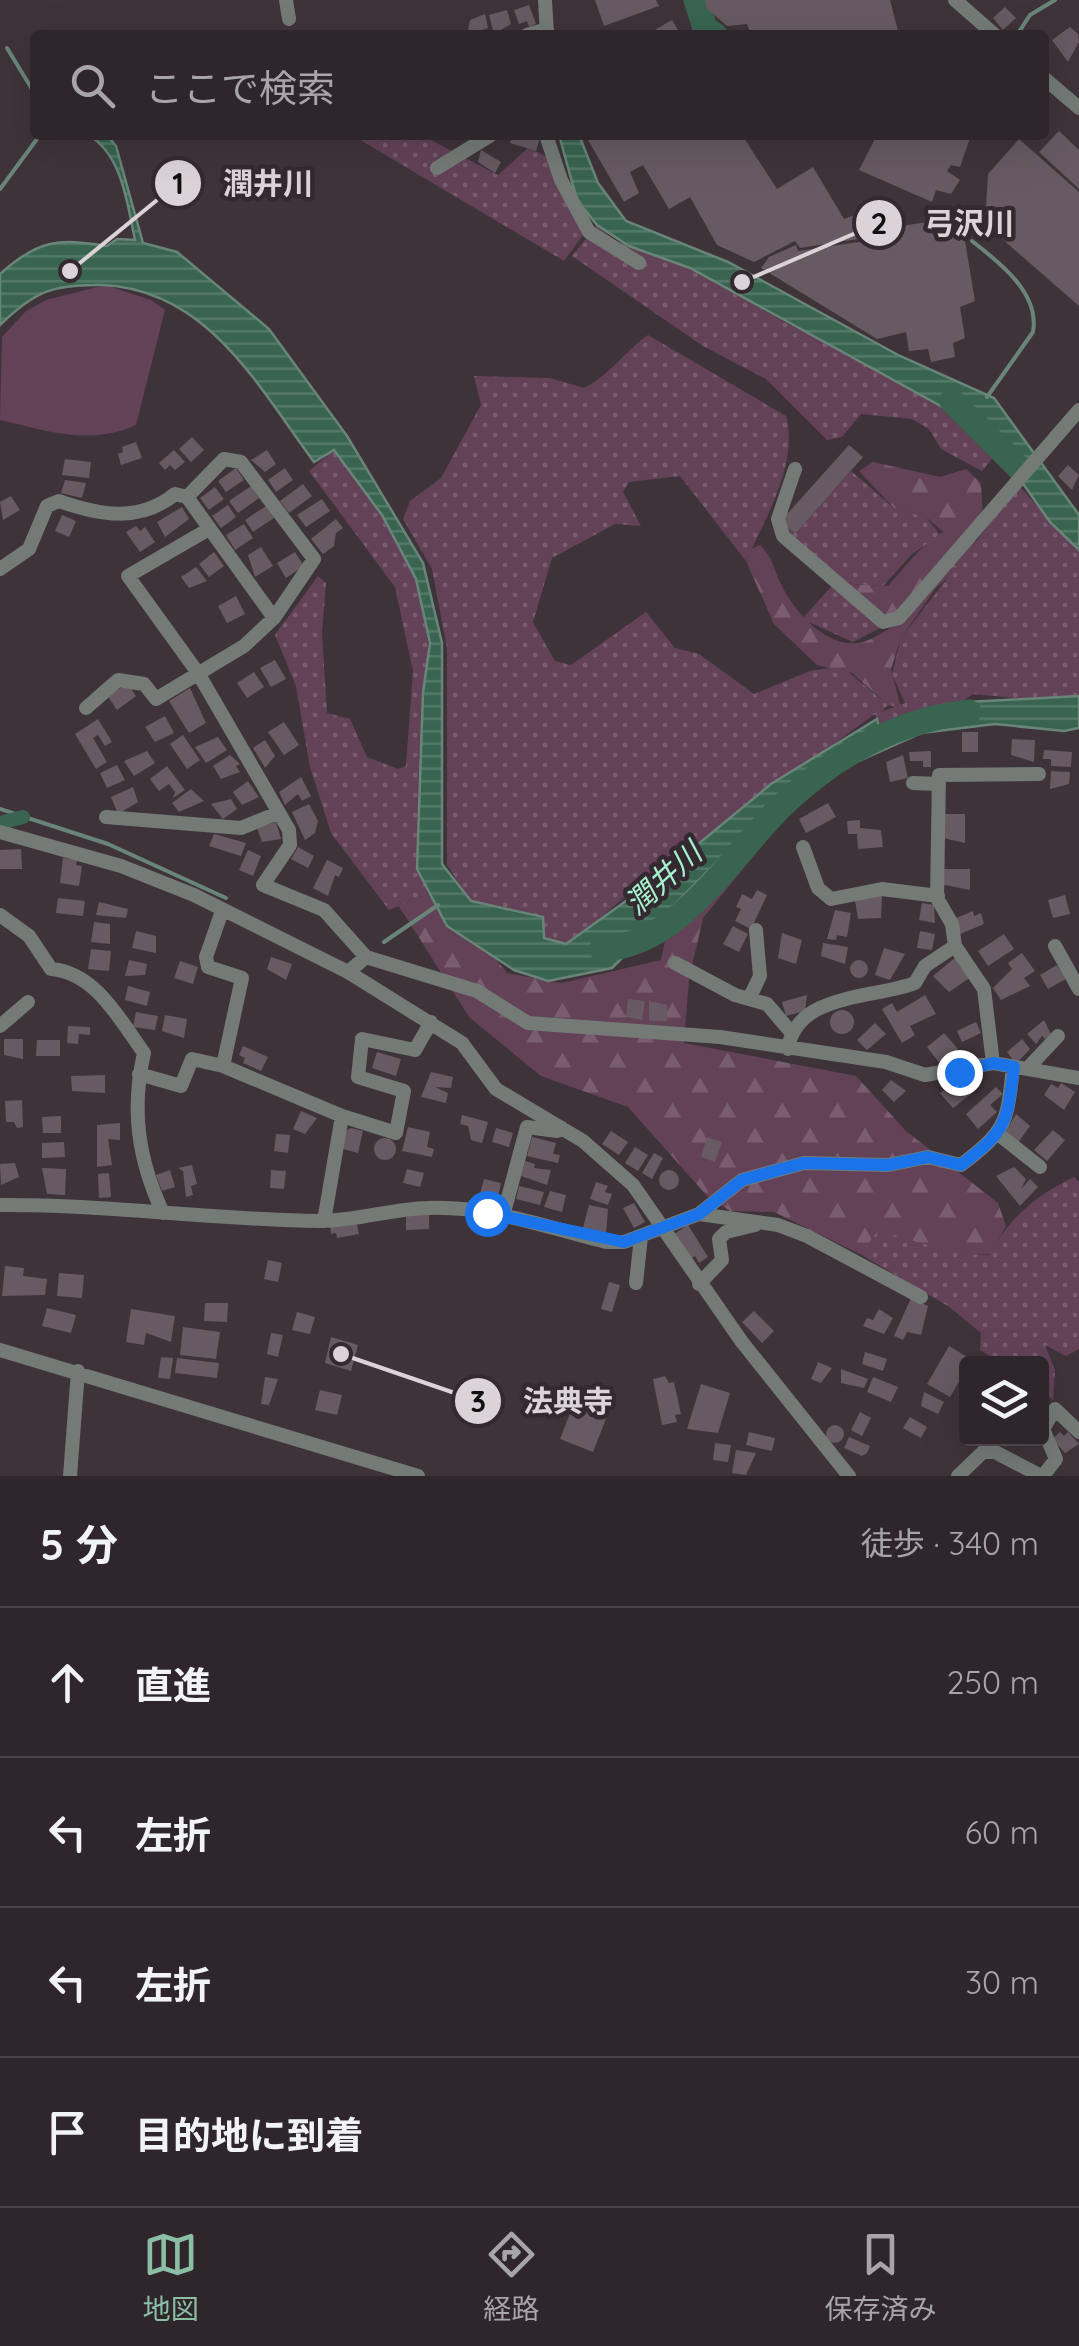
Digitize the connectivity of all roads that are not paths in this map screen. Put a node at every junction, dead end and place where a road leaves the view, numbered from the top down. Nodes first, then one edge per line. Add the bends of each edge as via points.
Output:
1 (286, 0) edge
2 (545, 0) edge
3 (955, 0) edge
4 (971, 6) edge
5 (290, 20) dead end
6 (547, 30) edge
7 (991, 30) edge
8 (1049, 82) edge
9 (1079, 108) edge
10 (482, 140) edge
11 (548, 140) edge
12 (437, 168) dead end
13 (639, 263) dead end
14 (1079, 410) edge
15 (795, 469) dead end
16 (187, 497) junction
17 (209, 529) junction
18 (0, 569) edge
19 (274, 618) junction
20 (198, 673) junction
21 (86, 708) dead end
22 (1040, 774) dead end
23 (913, 783) dead end
24 (939, 784) junction
25 (278, 813) junction
26 (106, 818) dead end
27 (0, 832) edge
28 (803, 847) dead end
29 (938, 896) junction
30 (222, 910) junction
31 (0, 915) edge
32 (756, 930) dead end
33 (956, 946) junction
34 (1055, 946) dead end
35 (366, 957) junction
36 (675, 963) dead end
37 (348, 972) junction
38 (1079, 989) edge
39 (749, 999) junction
40 (28, 1002) dead end
41 (431, 1022) junction
42 (0, 1026) edge
43 (790, 1031) junction
44 (1058, 1036) dead end
45 (788, 1049) junction
46 (993, 1063) junction
47 (223, 1066) junction
48 (1020, 1068) junction
49 (139, 1074) junction
50 (1079, 1078) edge
51 (342, 1116) junction
52 (562, 1128) junction
53 (998, 1134) junction
54 (1040, 1167) dead end
55 (0, 1206) edge
56 (163, 1213) junction
57 (699, 1214) junction
58 (503, 1216) junction
59 (324, 1221) junction
60 (764, 1223) junction
61 (662, 1230) junction
62 (641, 1237) junction
63 (636, 1283) dead end
64 (699, 1284) junction
65 (921, 1297) dead end
66 (0, 1350) edge
67 (78, 1371) junction
68 (1079, 1432) edge
69 (70, 1476) edge
70 (418, 1476) edge
71 (849, 1476) edge
72 (958, 1476) edge
73 (1042, 1476) edge

1 - 5 street
2 - 6 street
3 - 4 street
4 - 7 street
8 - 9 street
10 - 12 street
11 - 13 street via 589,232
14 - 15 street via 900,618 883,622 783,536 778,519
16 - 17 street
16 - 18 street via 175,494 150,509 100,515 59,502 47,506 29,549
16 - 19 street via 224,459 235,458 314,559
17 - 19 street
17 - 20 street via 128,576
19 - 20 street via 244,646
20 - 21 street via 156,699 144,684 118,680
20 - 25 street
22 - 24 street via 939,775
23 - 24 street
24 - 29 street
25 - 26 street via 240,828
25 - 35 street via 290,844 264,885 324,910
27 - 30 street via 121,866
28 - 29 street via 818,888 831,899 882,890
29 - 33 street
30 - 37 street
30 - 47 street via 208,967 242,978
31 - 49 street via 29,936 51,969 69,970 99,992 144,1053
32 - 39 street via 760,976
33 - 43 street via 924,966 915,983 832,1003
33 - 46 street via 984,989
34 - 38 street
35 - 37 street
35 - 45 street via 477,991 528,1023 720,1037
36 - 39 street
37 - 41 street
39 - 43 street via 767,1004
40 - 42 street
41 - 51 street via 415,1050 362,1039 358,1077 404,1091 396,1134
41 - 52 street via 462,1043 496,1089
43 - 45 street
44 - 48 street
45 - 46 street via 886,1062 925,1075
46 - 48 street
47 - 49 street via 192,1059 182,1086
47 - 51 street
48 - 50 street
48 - 53 street
49 - 56 street via 134,1086 141,1149
51 - 59 street
52 - 58 street via 527,1127
52 - 61 street via 632,1186
53 - 54 street
53 - 57 street via 961,1165 928,1157 888,1165 804,1163 742,1180
55 - 56 street
56 - 59 street
57 - 60 street
57 - 61 street
58 - 59 street via 428,1208
58 - 62 street via 606,1242
60 - 64 street via 726,1232 718,1250 722,1260
60 - 65 street via 808,1236
61 - 62 street
61 - 64 street
62 - 63 street
64 - 71 street
66 - 67 street
67 - 69 street
67 - 70 street
68 - 73 street via 1055,1408 1042,1430 1056,1459
72 - 73 street via 983,1452 995,1452

